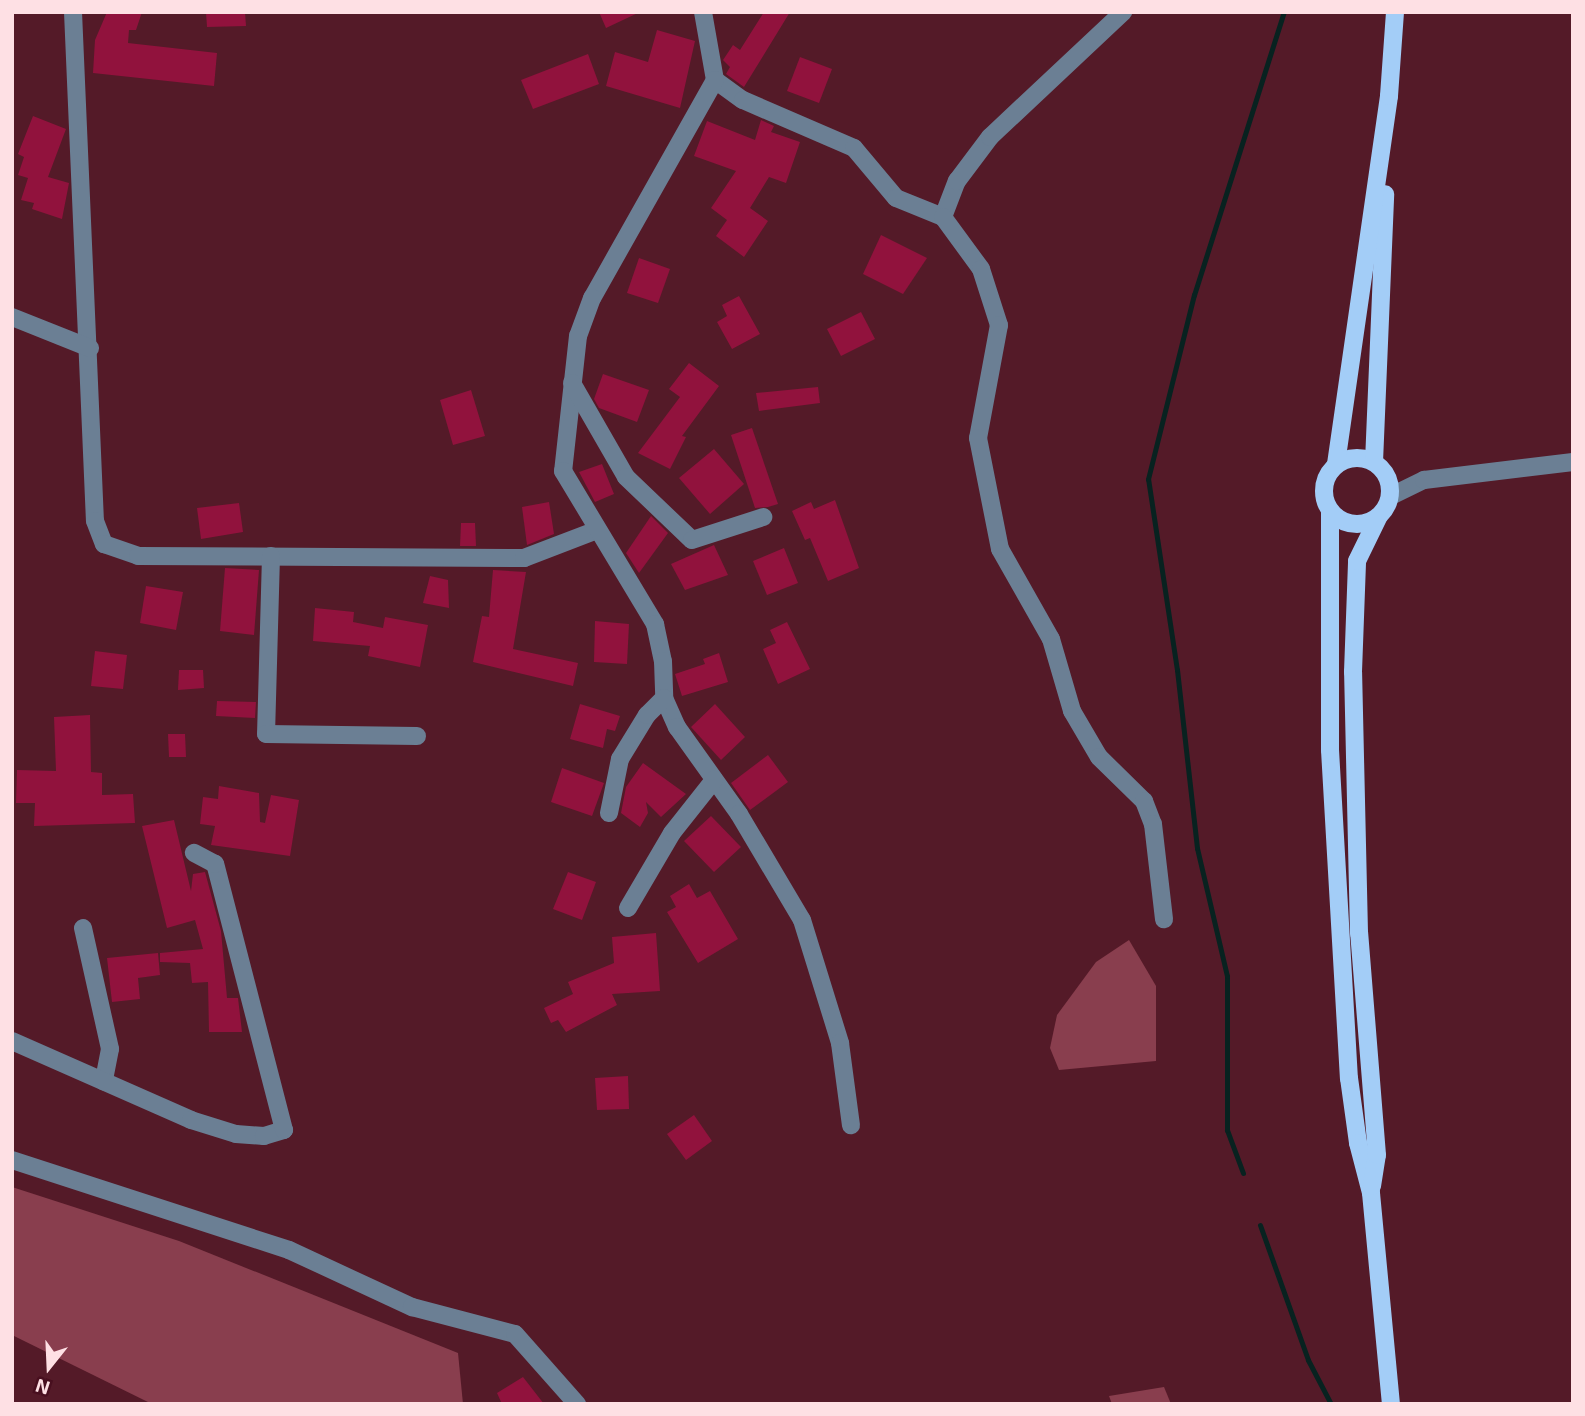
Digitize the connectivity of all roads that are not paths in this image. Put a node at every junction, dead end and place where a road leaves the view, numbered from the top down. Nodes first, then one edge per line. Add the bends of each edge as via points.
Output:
1 (73, 12) edge
2 (703, 12) edge
3 (1123, 12) edge
4 (1395, 12) edge
5 (1405, 12) edge
6 (1395, 37) junction
7 (715, 80) junction
8 (1389, 96) junction
9 (943, 217) junction
10 (12, 317) edge
11 (90, 348) junction
12 (572, 383) junction
13 (1374, 462) junction
14 (1573, 462) edge
15 (1336, 464) junction
16 (1391, 496) junction
17 (1330, 512) junction
18 (764, 517) dead end
19 (1378, 518) junction
20 (597, 530) junction
21 (271, 556) junction
22 (664, 698) junction
23 (417, 736) dead end
24 (1330, 750) junction
25 (1354, 750) junction
26 (714, 780) junction
27 (609, 813) dead end
28 (194, 853) dead end
29 (628, 908) dead end
30 (1164, 919) dead end
31 (83, 928) dead end
32 (12, 1041) edge
33 (104, 1081) junction
34 (851, 1125) dead end
35 (12, 1160) edge
36 (1371, 1193) junction
37 (577, 1404) edge
38 (1391, 1404) edge

1 - 11 street
2 - 7 street
3 - 9 street via 990,137 957,181
4 - 6 main road
5 - 6 main road
6 - 8 main road
7 - 9 street via 743,100 854,148 896,198
7 - 12 street via 592,298 578,335
8 - 13 main road
8 - 15 main road
9 - 30 street via 981,269 999,325 978,438 1000,549 1051,639 1072,711 1099,757 1144,801 1153,824
10 - 11 street
11 - 21 street via 95,521 104,544 138,556
12 - 18 street via 625,477 692,540
12 - 20 street via 563,471
13 - 15 main road via 1361,458
13 - 16 main road via 1384,471
14 - 16 street via 1424,480
15 - 17 main road via 1323,486
16 - 19 main road
17 - 19 main road via 1352,525
17 - 24 main road
19 - 25 main road via 1357,561
20 - 21 street via 524,558
20 - 22 street via 655,624
21 - 23 street via 266,734
22 - 26 street via 677,727
22 - 27 street via 647,715 620,760
24 - 25 main road via 1347,755
24 - 36 main road via 1349,1077
25 - 36 main road via 1359,933 1377,1155
26 - 29 street via 672,833
26 - 34 street via 802,920 840,1043
28 - 33 street via 215,864 284,1130 264,1136 236,1134 191,1120
31 - 33 street via 110,1049
32 - 33 street via 59,1066
35 - 37 street via 289,1250 412,1307 515,1334
36 - 38 main road

